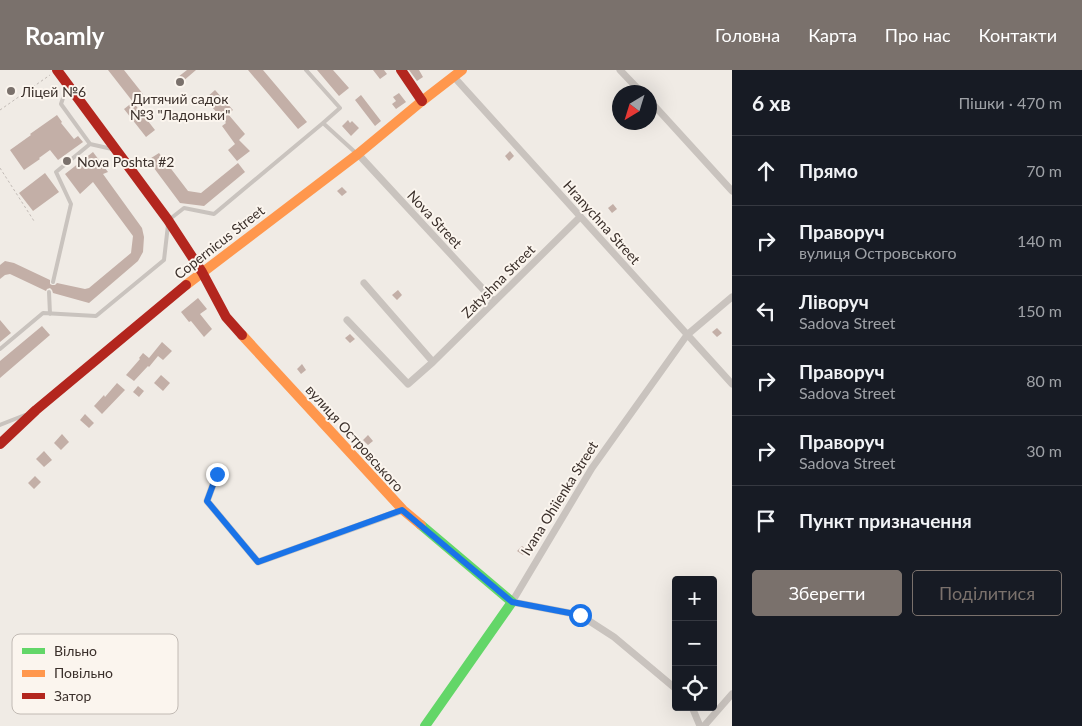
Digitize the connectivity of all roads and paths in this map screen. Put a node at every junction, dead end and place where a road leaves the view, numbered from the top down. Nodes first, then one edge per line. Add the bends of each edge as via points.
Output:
1 (306, 70) edge
2 (401, 70) edge
3 (620, 70) edge
4 (53, 73) edge
5 (458, 73) edge
6 (68, 84) junction
7 (634, 85) edge
8 (422, 101) junction
9 (0, 110) edge
10 (657, 110) edge
11 (323, 123) junction
12 (90, 144) junction
13 (116, 149) junction
14 (358, 154) junction
15 (0, 168) edge
16 (732, 191) edge
17 (580, 217) junction
18 (168, 220) junction
19 (34, 221) dead end
20 (202, 272) junction
21 (53, 282) dead end
22 (364, 283) dead end
23 (49, 292) dead end
24 (732, 297) edge
25 (494, 301) junction
26 (50, 314) junction
27 (347, 320) dead end
28 (687, 335) junction
29 (0, 350) edge
30 (433, 362) junction
31 (732, 384) edge
32 (36, 410) junction
33 (0, 425) edge
34 (0, 444) edge
35 (217, 474) dead end
36 (402, 510) junction
37 (512, 602) junction
38 (672, 686) edge
39 (732, 694) edge
40 (694, 711) edge
41 (425, 726) edge
42 (702, 726) edge

1 - 11 lane via 340,108
2 - 8 main road
3 - 7 street
4 - 6 main road, вулиця Островського
4 - 9 path
5 - 8 main road, Copernicus Street
5 - 17 street, Hranychna Street
6 - 12 lane via 61,104
6 - 13 main road, вулиця Островського
8 - 14 main road, Copernicus Street
10 - 16 street
11 - 14 lane
11 - 18 lane via 214,214 184,208
12 - 13 lane
12 - 21 lane via 56,172 71,204
13 - 18 main road, вулиця Островського
14 - 20 main road, Copernicus Street
14 - 25 street, Nova Street
15 - 19 path
17 - 25 street, Zatyshna Street
17 - 28 street, Hranychna Street
18 - 20 main road, вулиця Островського
18 - 26 lane via 164,260 96,316
20 - 32 main road, Copernicus Street
20 - 36 main road, вулиця Островського via 226,317
22 - 30 street
23 - 26 lane
24 - 28 street, Ivana Ohiienka Street
25 - 30 street, Zatyshna Street
26 - 29 lane via 43,314
27 - 30 street, Zatyshna Street via 408,384
28 - 31 street, Hranychna Street
28 - 37 street, Ivana Ohiienka Street via 592,468
32 - 33 lane
32 - 34 main road, Copernicus Street
35 - 36 street via 207,501 258,562
36 - 37 main road, вулиця Островського
37 - 38 street via 580,615 614,636
37 - 41 main road, Ivana Ohiienka Street
39 - 42 street
40 - 42 street

